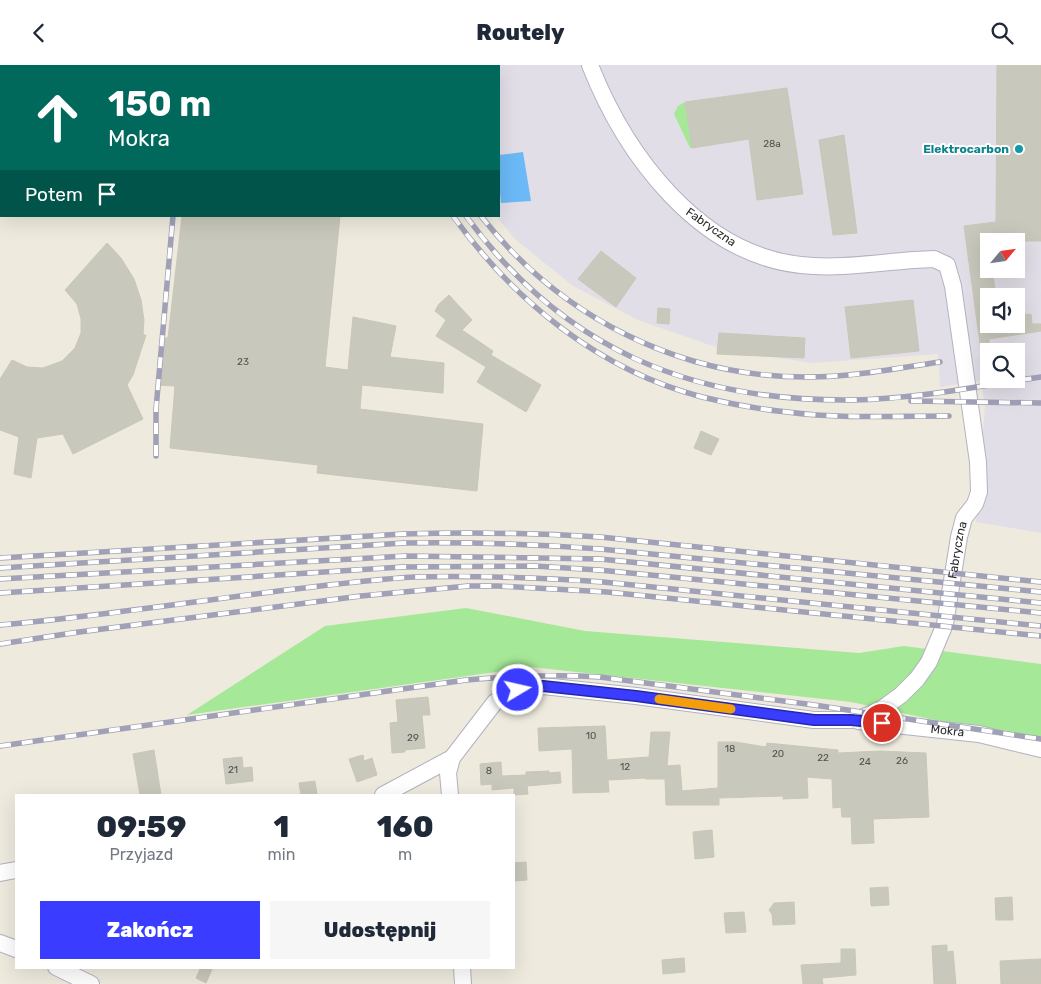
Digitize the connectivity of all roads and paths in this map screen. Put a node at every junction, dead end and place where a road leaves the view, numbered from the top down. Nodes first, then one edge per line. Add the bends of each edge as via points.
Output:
1 (590, 65) edge
2 (851, 720) junction
3 (1041, 749) edge
4 (452, 758) junction
5 (384, 794) edge
6 (450, 794) edge
7 (15, 870) edge
8 (0, 873) edge
9 (0, 943) edge
10 (15, 949) edge
11 (60, 969) edge
12 (462, 969) edge
13 (91, 984) edge
14 (463, 984) edge

1 - 2 street, Fabryczna via 610,110 656,180 687,211 740,247 770,260 802,265 934,259 949,269 980,492 964,518 945,624 929,662 901,695 879,711
2 - 3 street, Mokra via 979,734
2 - 4 street, Fabryczna via 814,720 543,686 518,690 495,702
4 - 5 street
4 - 6 street via 448,773
7 - 8 street
9 - 10 street
11 - 13 street
12 - 14 street

